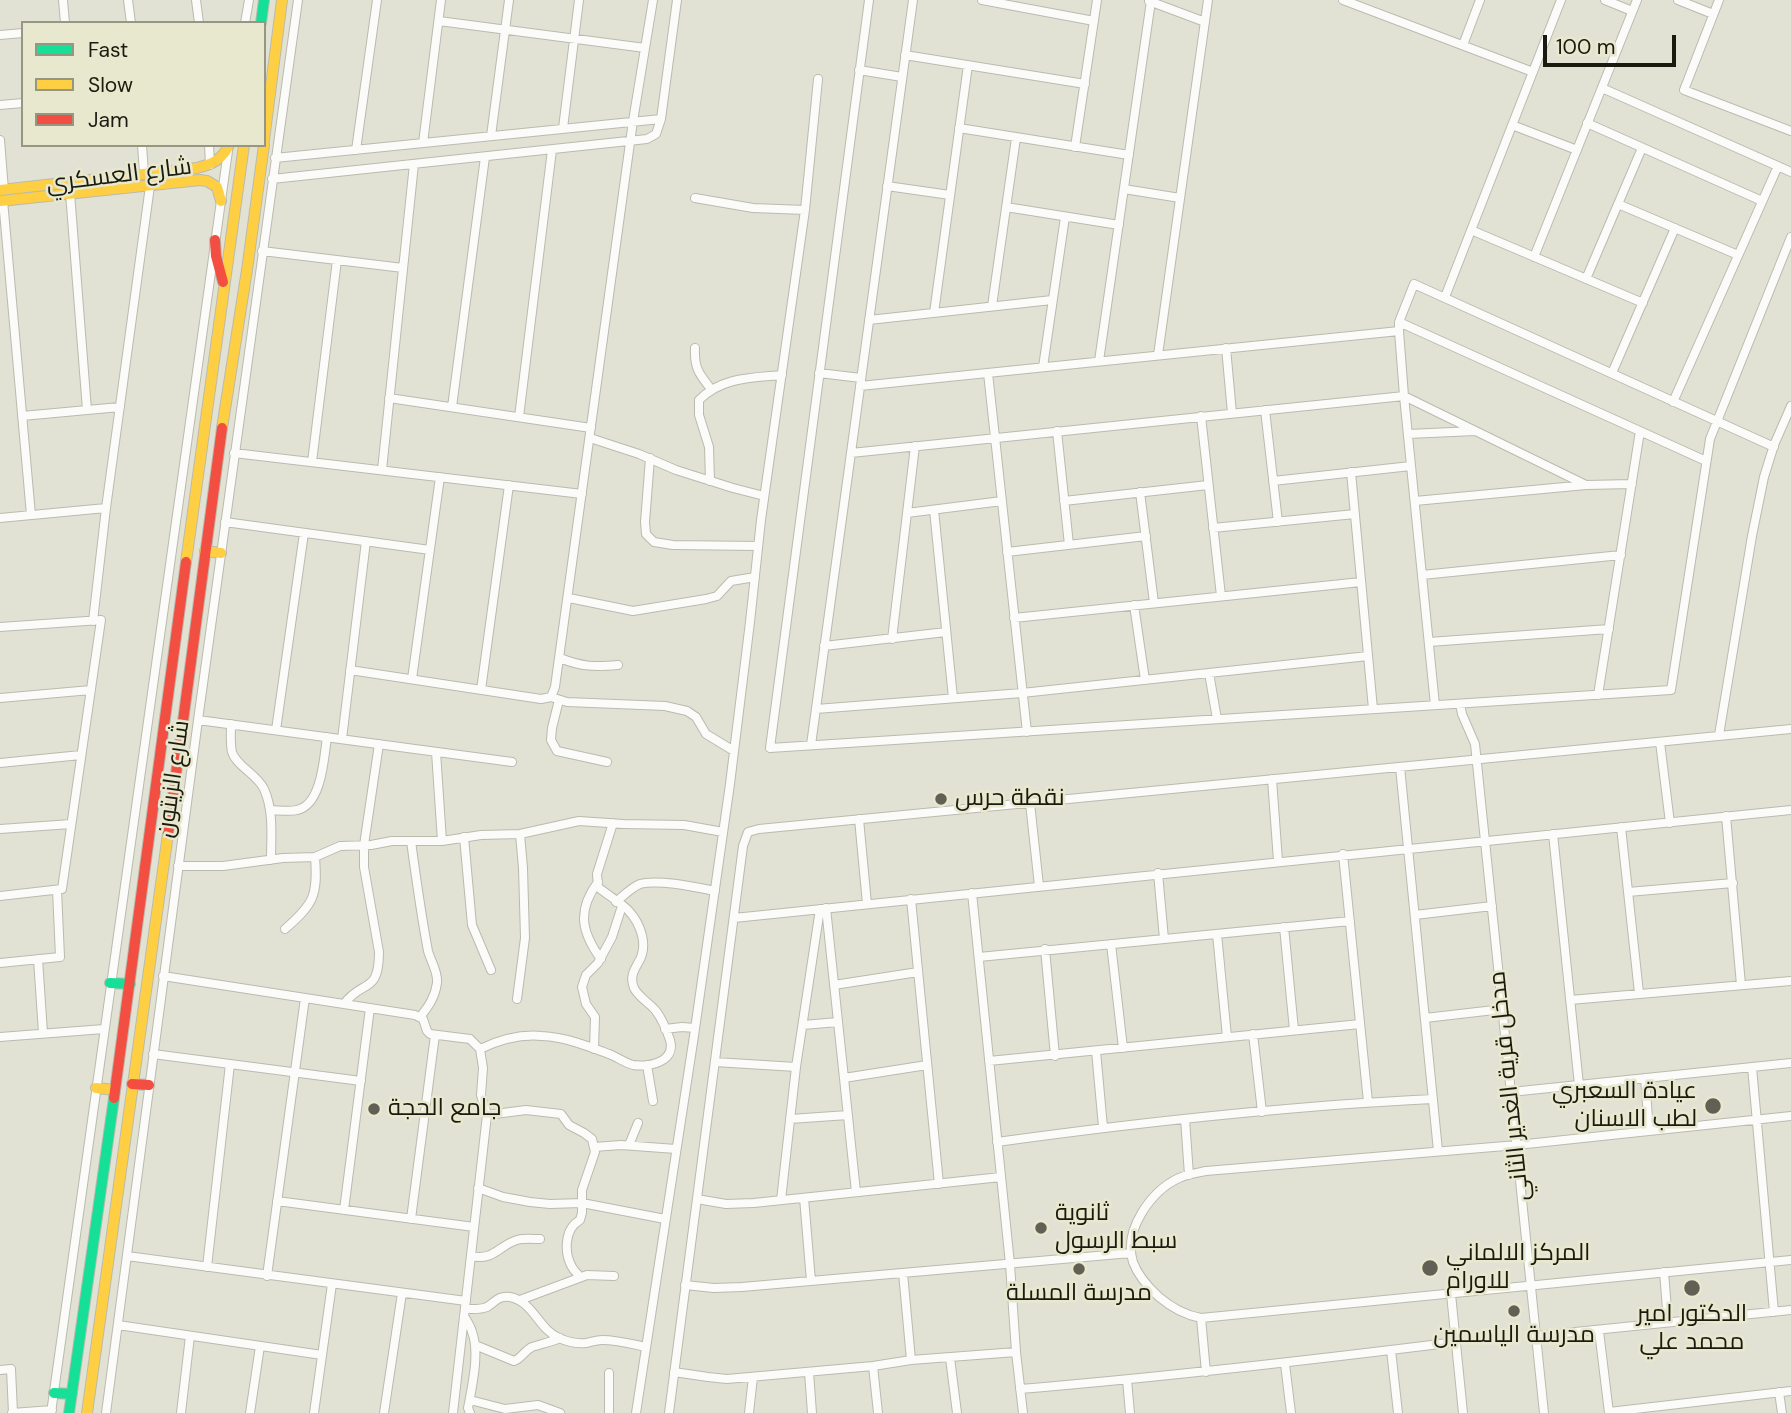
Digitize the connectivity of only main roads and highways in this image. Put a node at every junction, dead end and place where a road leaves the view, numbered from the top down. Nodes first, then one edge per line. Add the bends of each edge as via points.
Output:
1 (264, 0) edge
2 (282, 0) edge
3 (261, 21) edge
4 (270, 95) junction
5 (283, 97) road end
6 (266, 127) edge
7 (228, 147) edge
8 (244, 147) edge
9 (263, 147) edge
10 (197, 168) junction
11 (196, 181) junction
12 (2, 195) edge
13 (221, 201) road end
14 (215, 240) road end
15 (247, 270) junction
16 (259, 272) road end
17 (224, 295) junction
18 (209, 385) junction
19 (228, 387) junction
20 (204, 424) junction
21 (223, 425) junction
22 (205, 551) junction
23 (220, 553) road end
24 (110, 983) road end
25 (130, 984) junction
26 (132, 1084) junction
27 (149, 1085) road end
28 (96, 1088) road end
29 (115, 1090) junction
30 (95, 1229) junction
31 (112, 1232) junction
32 (89, 1269) junction
33 (106, 1269) junction
34 (54, 1393) road end
35 (72, 1394) junction
36 (69, 1413) edge
37 (87, 1413) edge

1 - 3 main road
2 - 4 main road, شارع الزيتون
4 - 5 main road
4 - 6 main road, شارع الزيتون
7 - 10 main road, شارع العسكري via 223,157
8 - 17 main road, شارع الزيتون
9 - 15 main road, شارع الزيتون
10 - 11 main road via 206,175
10 - 12 main road, شارع العسكري
11 - 12 main road, شارع العسكري
11 - 13 main road, شارع العسكري via 212,183
14 - 17 main road
15 - 16 main road
15 - 19 main road, شارع الزيتون
17 - 18 main road, شارع الزيتون
18 - 19 main road via 220,394
18 - 20 main road, شارع الزيتون
19 - 21 main road, شارع الزيتون
20 - 21 main road via 211,418
20 - 25 main road, شارع الزيتون
21 - 22 main road, شارع الزيتون
22 - 23 main road
22 - 26 main road, شارع الزيتون
24 - 25 main road
25 - 29 main road, شارع الزيتون
26 - 27 main road
26 - 31 main road, شارع الزيتون
28 - 29 main road
29 - 30 main road, شارع الزيتون
30 - 31 main road via 103,1235
30 - 32 main road, شارع الزيتون
31 - 33 main road, شارع الزيتون
32 - 33 main road via 97,1263
32 - 35 main road, شارع الزيتون
33 - 37 main road, شارع الزيتون
34 - 35 main road
35 - 36 main road, شارع الزيتون

